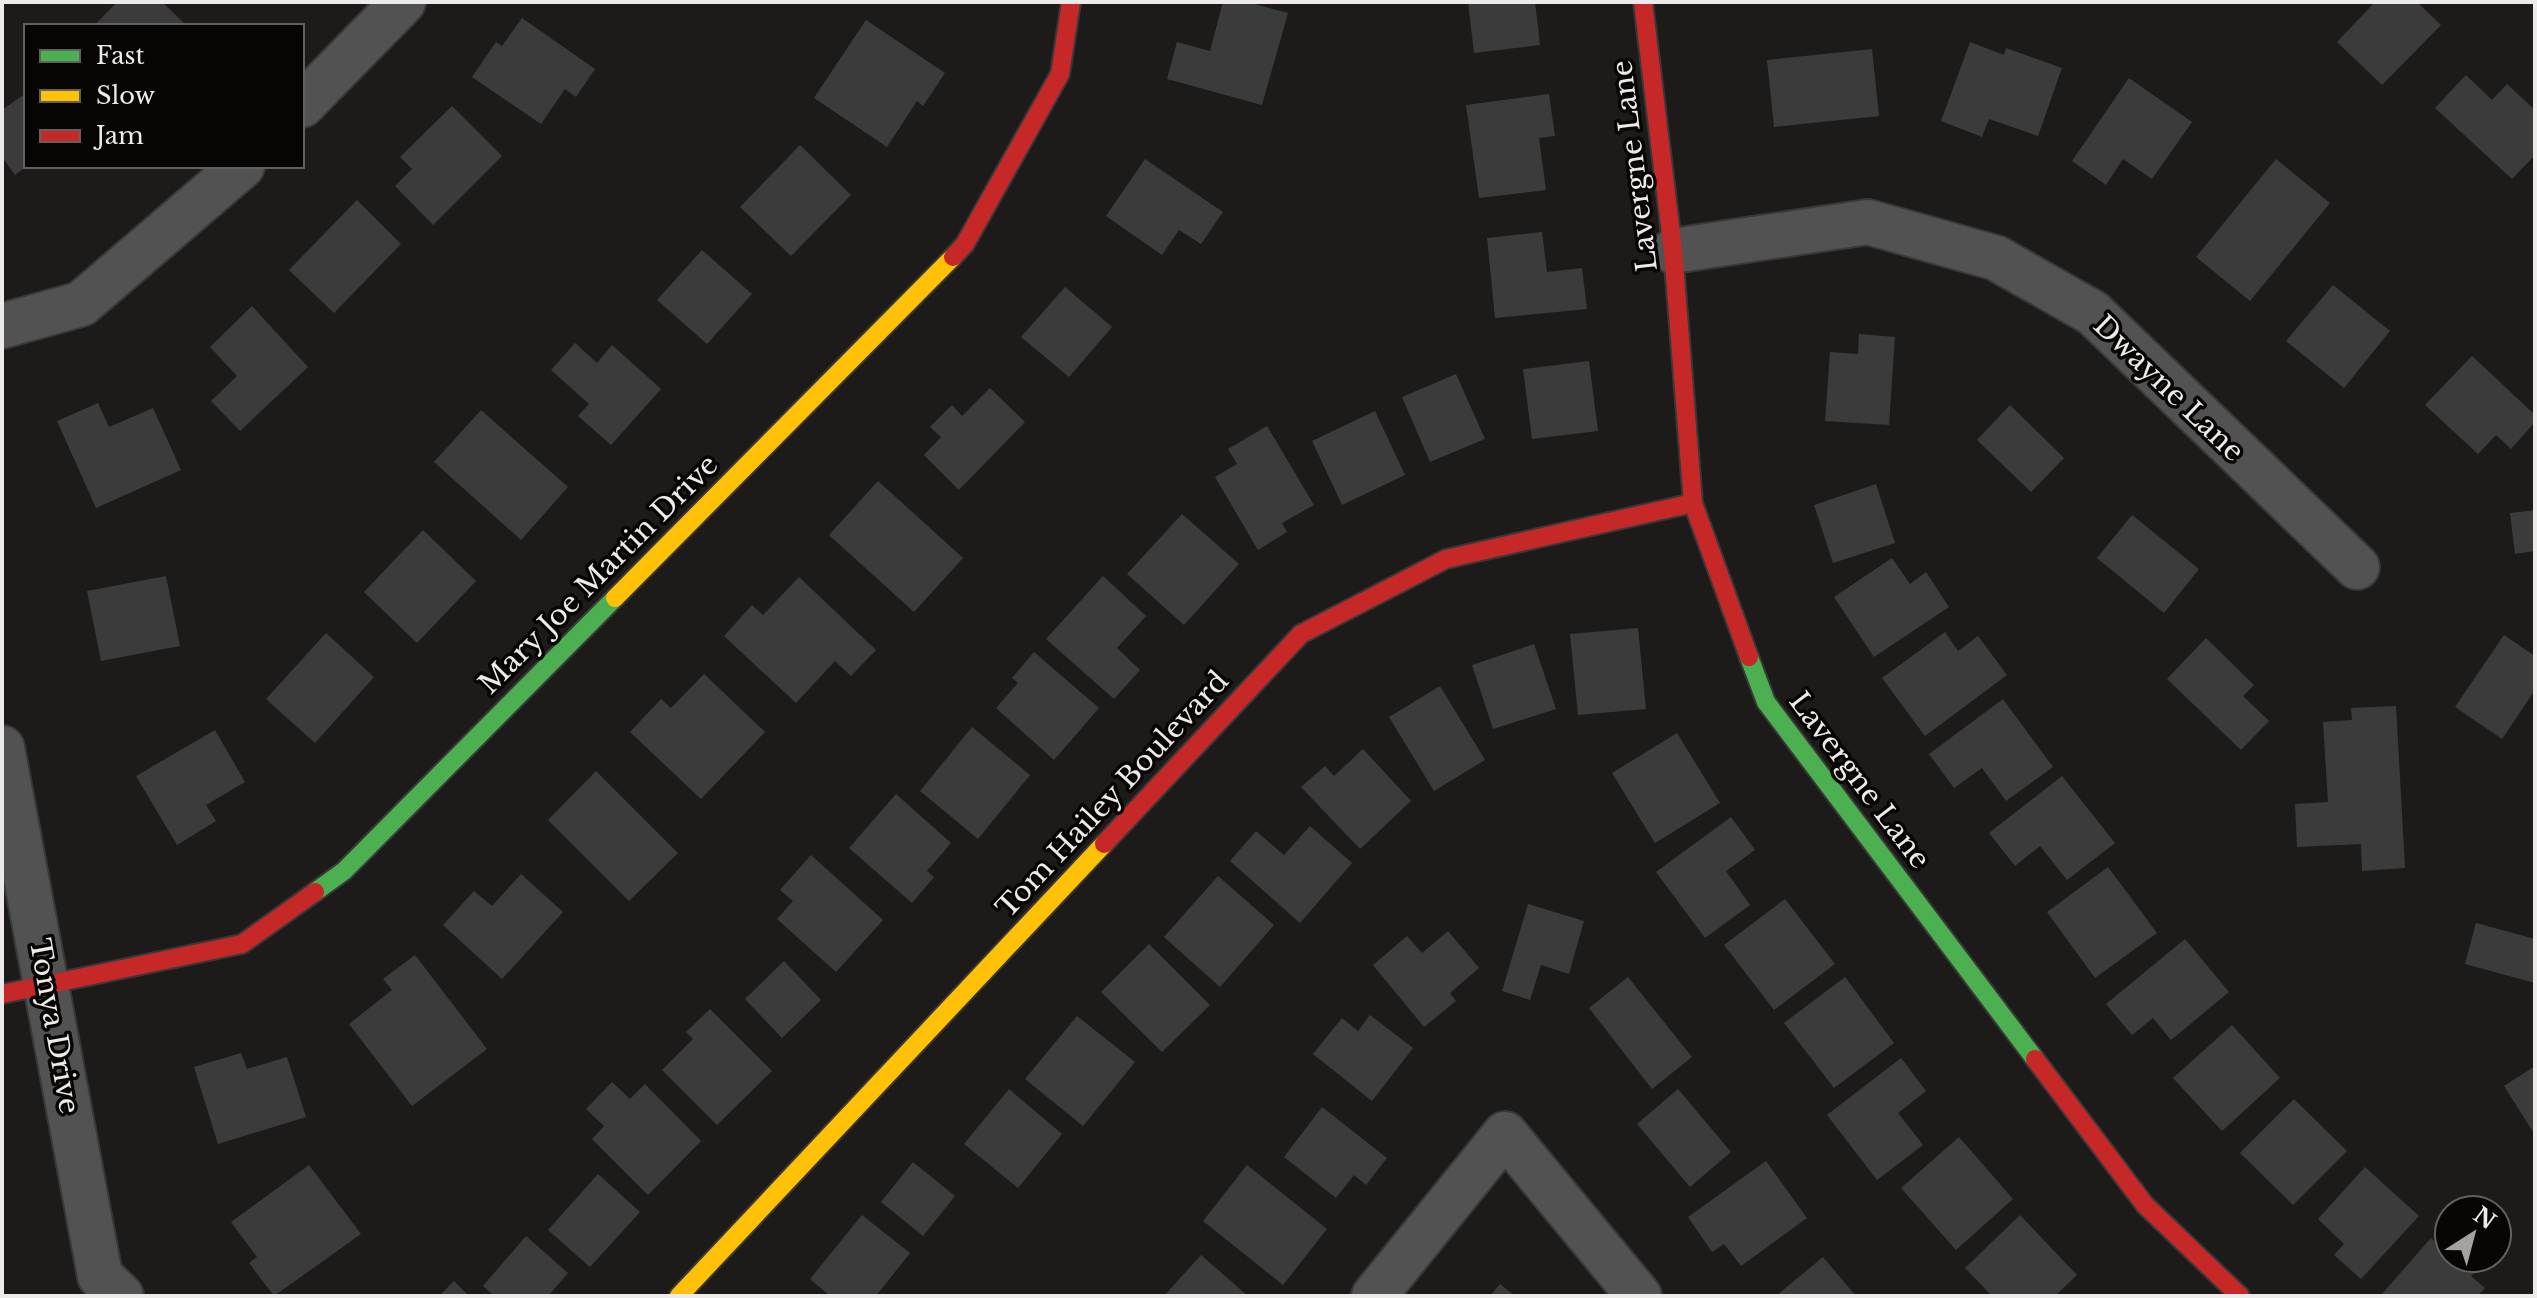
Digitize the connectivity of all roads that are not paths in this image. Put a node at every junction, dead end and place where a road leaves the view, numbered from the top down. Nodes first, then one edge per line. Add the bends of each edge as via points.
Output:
1 (403, 2) edge
2 (1071, 2) edge
3 (1643, 2) edge
4 (304, 103) edge
5 (240, 168) edge
6 (1673, 251) junction
7 (2, 326) edge
8 (1693, 503) junction
9 (2357, 567) dead end
10 (2, 748) edge
11 (48, 986) junction
12 (2, 994) edge
13 (100, 1289) edge
14 (697, 1290) edge
15 (1374, 1296) edge
16 (1639, 1296) edge
17 (2240, 1296) edge

1 - 4 street
2 - 11 street, Mary Joe Martin Drive via 1060,74 965,244 344,871 242,944
3 - 6 street, Lavergne Lane
5 - 7 street via 81,304
6 - 8 street, Lavergne Lane
6 - 9 street, Dwayne Lane via 1868,222 1996,258 2093,313
8 - 14 street, Tom Hailey Boulevard via 1446,559 1301,634
8 - 17 street, Lavergne Lane via 1766,702 2145,1205
10 - 11 street, Tonya Drive
11 - 12 street, Mary Joe Martin Drive
11 - 13 street, Tonya Drive
15 - 16 street via 1505,1134

